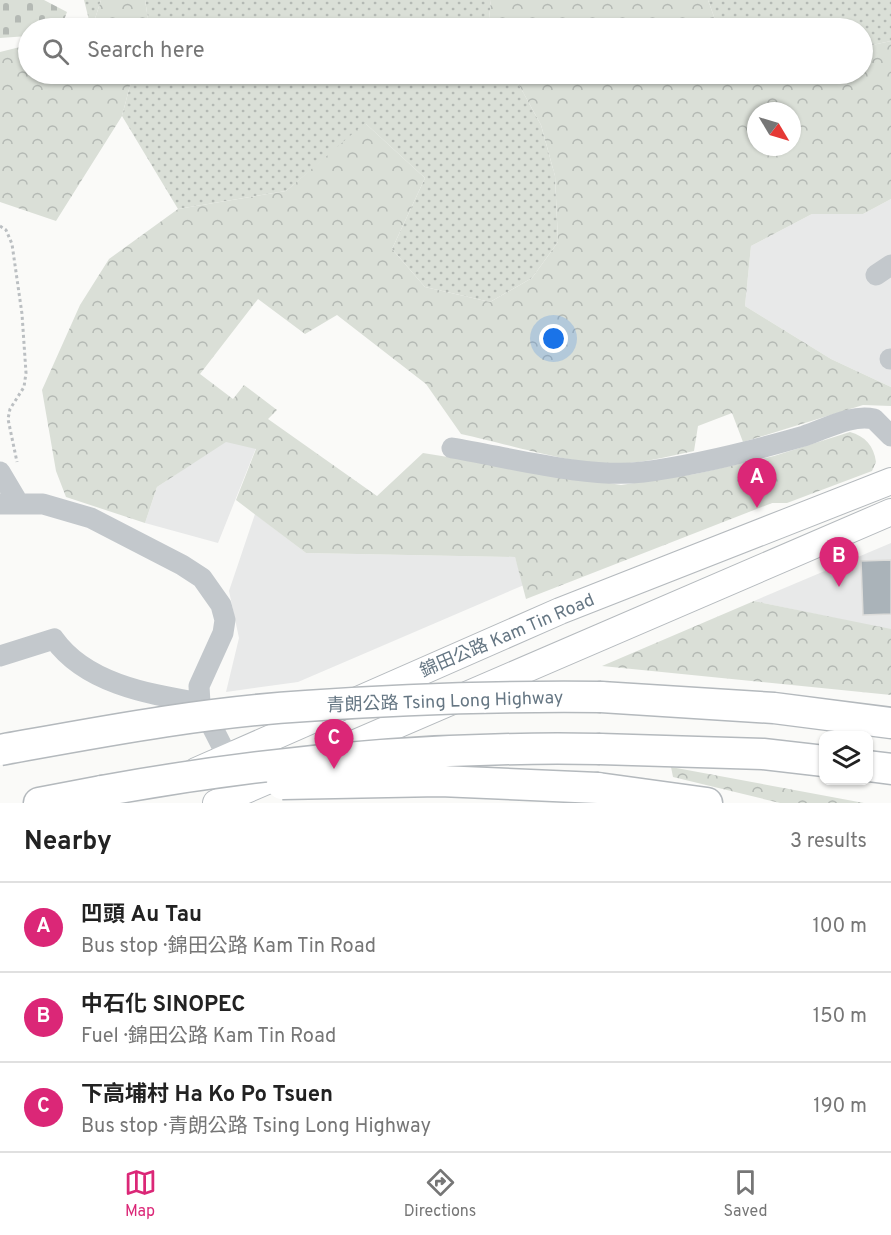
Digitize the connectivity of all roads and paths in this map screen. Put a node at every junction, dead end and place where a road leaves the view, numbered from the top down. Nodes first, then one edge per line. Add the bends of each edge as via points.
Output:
1 (0, 226) edge
2 (891, 436) edge
3 (452, 448) dead end
4 (9, 469) edge
5 (891, 481) edge
6 (10, 504) edge
7 (891, 512) edge
8 (0, 656) edge
9 (200, 703) junction
10 (891, 723) edge
11 (0, 750) edge
12 (227, 756) junction
13 (819, 760) edge
14 (873, 767) edge
15 (891, 769) edge
16 (115, 797) edge
17 (39, 803) edge
18 (216, 803) edge
19 (707, 803) edge

1 - 4 path via 12,244 26,373 24,387 8,419
2 - 3 street via 874,420 853,419 804,436 627,474
4 - 6 street
5 - 12 main road, 錦田公路 Kam Tin Road via 560,611
6 - 9 street via 43,504 91,518 202,578 221,605 225,620 199,686
7 - 18 main road
8 - 9 street via 54,639 71,660 90,672 155,695
9 - 12 street
10 - 11 highway, 青朗公路 Tsing Long Highway, bridge via 774,708 536,696 304,706 141,726
12 - 16 main road, 錦田公路 Kam Tin Road
13 - 16 highway, bridge via 763,754 600,749 441,751 299,764
14 - 15 highway
16 - 17 highway
16 - 19 highway, bridge via 297,783 440,781 598,788

